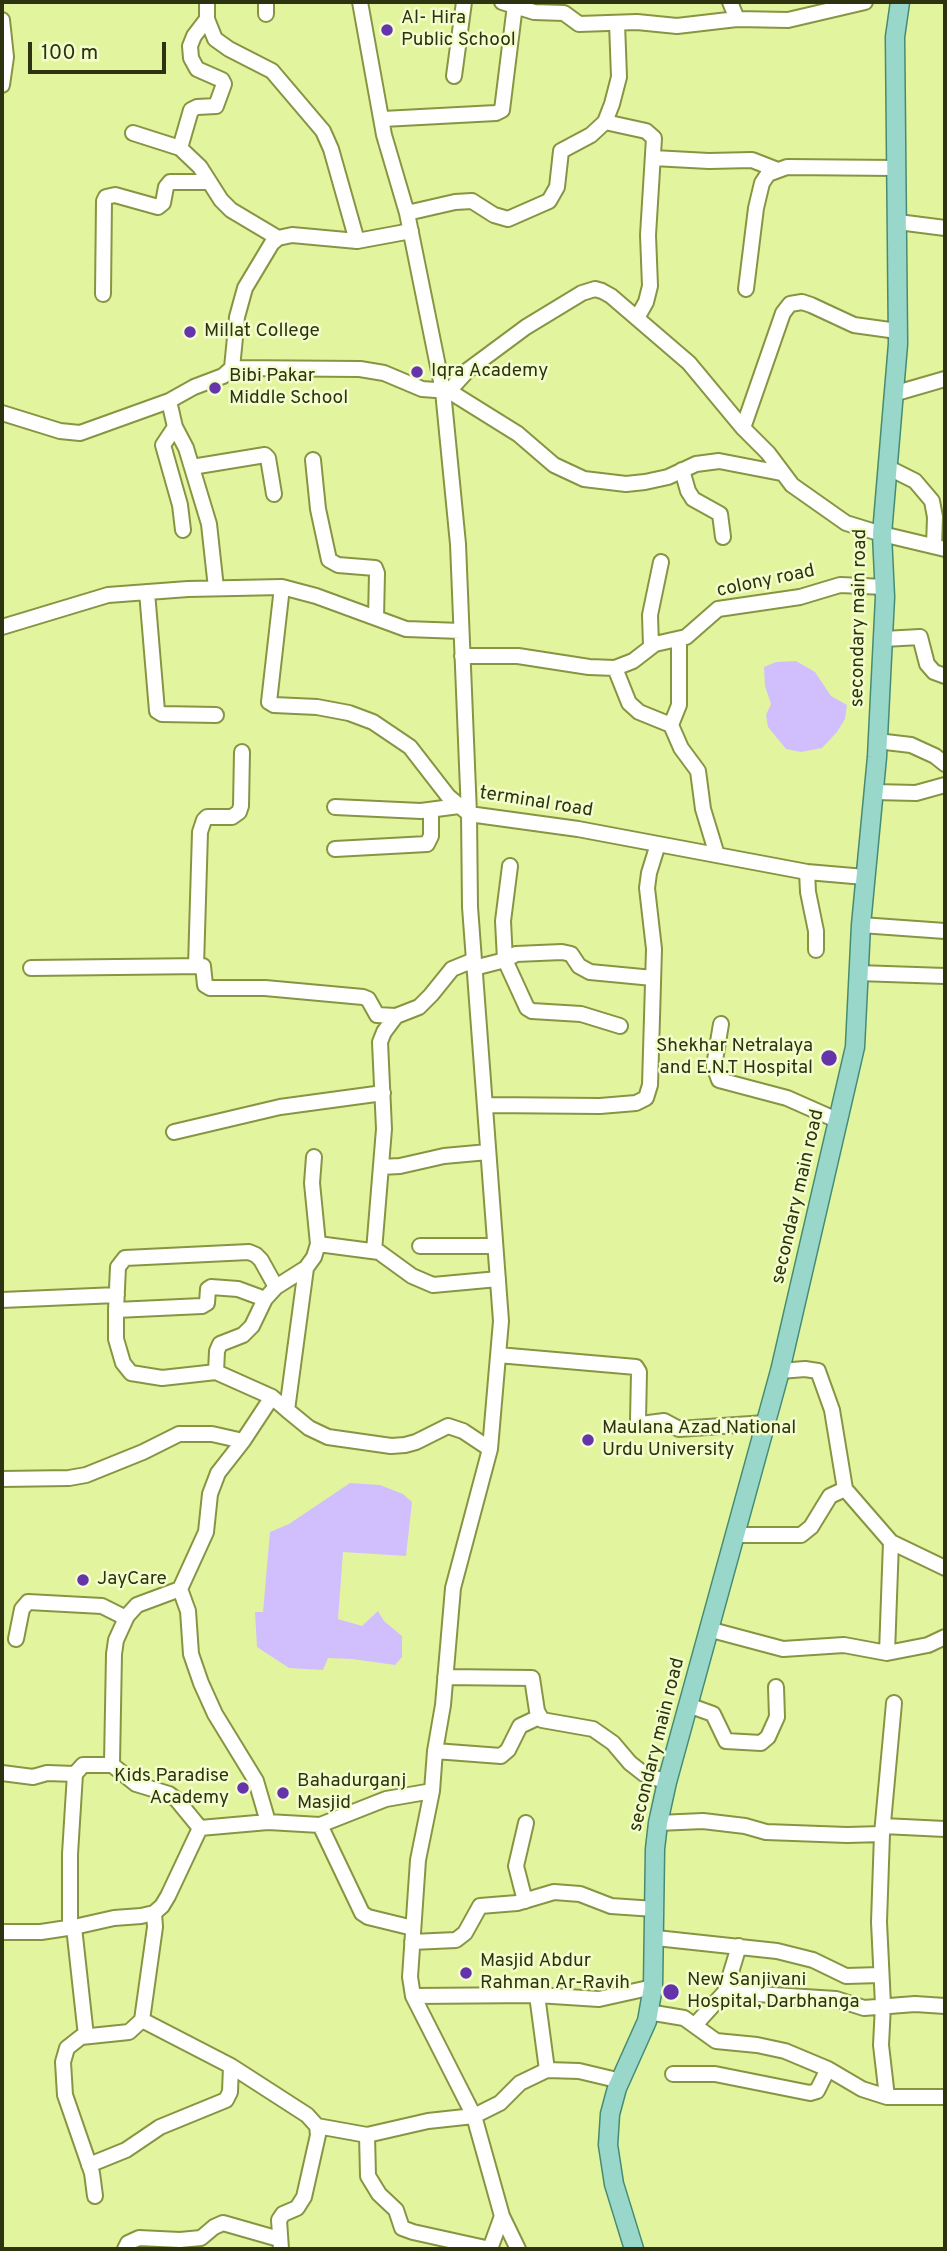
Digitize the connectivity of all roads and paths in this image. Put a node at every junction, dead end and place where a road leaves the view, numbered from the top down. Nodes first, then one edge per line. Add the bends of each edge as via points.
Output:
1 (206, 2) edge
2 (360, 2) edge
3 (464, 2) edge
4 (730, 2) edge
5 (865, 2) edge
6 (900, 2) edge
7 (509, 3) edge
8 (207, 19) junction
9 (737, 19) junction
10 (2, 20) edge
11 (617, 23) junction
12 (454, 76) dead end
13 (2, 85) edge
14 (383, 119) junction
15 (605, 122) junction
16 (133, 134) dead end
17 (180, 148) junction
18 (653, 158) junction
19 (896, 168) junction
20 (775, 169) junction
21 (208, 182) junction
22 (407, 213) junction
23 (898, 222) junction
24 (945, 228) edge
25 (411, 231) junction
26 (278, 238) junction
27 (357, 241) junction
28 (746, 289) dead end
29 (103, 294) dead end
30 (637, 318) junction
31 (897, 331) junction
32 (232, 368) junction
33 (945, 379) edge
34 (446, 391) junction
35 (893, 394) junction
36 (169, 401) junction
37 (2, 413) edge
38 (175, 427) junction
39 (743, 428) junction
40 (313, 460) dead end
41 (192, 467) junction
42 (887, 467) junction
43 (682, 470) junction
44 (781, 473) junction
45 (274, 495) dead end
46 (183, 530) dead end
47 (882, 534) junction
48 (723, 537) dead end
49 (939, 547) edge
50 (662, 562) dead end
51 (282, 587) junction
52 (885, 587) junction
53 (216, 588) junction
54 (148, 593) junction
55 (376, 618) junction
56 (2, 627) edge
57 (461, 631) junction
58 (679, 639) junction
59 (884, 639) junction
60 (651, 646) junction
61 (462, 656) junction
62 (615, 668) junction
63 (945, 676) edge
64 (216, 715) dead end
65 (671, 725) junction
66 (877, 741) junction
67 (242, 752) dead end
68 (945, 764) edge
69 (945, 785) edge
70 (874, 792) junction
71 (335, 807) dead end
72 (431, 810) junction
73 (464, 810) junction
74 (658, 844) junction
75 (335, 849) dead end
76 (717, 855) junction
77 (510, 866) dead end
78 (807, 872) junction
79 (865, 877) junction
80 (861, 925) junction
81 (945, 931) edge
82 (816, 950) dead end
83 (505, 960) junction
84 (474, 964) junction
85 (196, 965) junction
86 (31, 968) dead end
87 (858, 973) junction
88 (945, 976) edge
89 (653, 978) junction
90 (396, 1016) junction
91 (721, 1024) dead end
92 (620, 1026) dead end
93 (383, 1093) junction
94 (486, 1105) junction
95 (839, 1121) junction
96 (174, 1132) dead end
97 (488, 1152) junction
98 (314, 1157) dead end
99 (381, 1167) junction
100 (318, 1244) junction
101 (419, 1245) dead end
102 (495, 1246) junction
103 (374, 1251) junction
104 (306, 1268) junction
105 (498, 1279) junction
106 (275, 1287) junction
107 (265, 1299) junction
108 (2, 1300) edge
109 (116, 1302) junction
110 (498, 1355) junction
111 (780, 1371) junction
112 (216, 1372) junction
113 (272, 1397) junction
114 (287, 1410) junction
115 (765, 1423) junction
116 (243, 1441) junction
117 (489, 1449) junction
118 (2, 1479) edge
119 (845, 1489) junction
120 (735, 1535) junction
121 (891, 1542) junction
122 (945, 1568) edge
123 (180, 1588) junction
124 (126, 1618) junction
125 (708, 1629) junction
126 (945, 1637) edge
127 (16, 1639) dead end
128 (887, 1653) junction
129 (445, 1677) junction
130 (776, 1688) dead end
131 (894, 1703) dead end
132 (688, 1705) junction
133 (539, 1717) junction
134 (435, 1751) junction
135 (111, 1765) junction
136 (2, 1773) edge
137 (75, 1774) junction
138 (667, 1782) junction
139 (432, 1791) junction
140 (268, 1822) junction
141 (526, 1823) dead end
142 (658, 1823) junction
143 (320, 1825) junction
144 (200, 1828) junction
145 (945, 1829) edge
146 (882, 1830) junction
147 (525, 1901) junction
148 (655, 1909) junction
149 (154, 1913) junction
150 (72, 1928) junction
151 (2, 1932) edge
152 (413, 1935) junction
153 (656, 1938) junction
154 (739, 1946) junction
155 (881, 1975) junction
156 (653, 1987) junction
157 (725, 1992) junction
158 (537, 1995) junction
159 (413, 1996) junction
160 (883, 2005) junction
161 (945, 2006) edge
162 (648, 2012) junction
163 (142, 2020) junction
164 (695, 2025) junction
165 (86, 2036) junction
166 (231, 2066) junction
167 (828, 2069) junction
168 (547, 2070) junction
169 (673, 2074) dead end
170 (621, 2081) junction
171 (887, 2097) junction
172 (945, 2097) edge
173 (474, 2116) junction
174 (317, 2126) junction
175 (367, 2135) junction
176 (89, 2165) junction
177 (95, 2196) dead end
178 (502, 2216) junction
179 (280, 2244) edge
180 (125, 2249) edge
181 (490, 2249) edge
182 (518, 2249) edge
183 (634, 2249) edge

1 - 8 street
2 - 14 street
3 - 12 street
4 - 9 street
5 - 9 street via 789,20
6 - 19 main road, secondary main road via 895,37
7 - 11 street via 534,12 564,13 579,24
7 - 14 street via 502,110
8 - 17 street via 194,36 191,58 197,69 224,84 216,106 191,110
8 - 27 street via 215,38 272,71 323,131
9 - 11 street via 693,25
10 - 13 street via 6,57
11 - 15 street via 618,78
14 - 22 street
15 - 18 street via 650,133
15 - 22 street via 585,140 561,151 557,187 543,206 508,219 472,201
16 - 17 street
17 - 21 street
18 - 20 street via 752,160
18 - 30 street via 650,286
19 - 20 street
19 - 23 main road, secondary main road
20 - 28 street via 762,183
21 - 26 street via 231,210
21 - 29 street via 170,182 158,207 115,195 106,197
22 - 25 street
23 - 24 street
23 - 31 main road, secondary main road
25 - 27 street
25 - 34 street
26 - 27 street via 292,235
26 - 32 street via 245,288
30 - 34 street via 602,291 582,293 526,327
30 - 39 street via 689,363
31 - 35 main road, secondary main road
31 - 39 street via 854,325 811,304 790,304
32 - 34 street via 360,369 384,373 422,389
32 - 36 street
33 - 35 street
34 - 43 street via 518,434 554,465 584,480 626,484
34 - 57 street
35 - 42 main road, secondary main road
36 - 37 street via 80,433 60,432
36 - 38 street
38 - 41 street
38 - 46 street via 163,444
39 - 44 street
40 - 55 street via 329,560 374,568
41 - 45 street via 265,455
41 - 53 street via 209,524
42 - 47 main road, secondary main road
42 - 49 street via 915,481 932,501
43 - 44 street via 719,461
43 - 48 street via 693,499 720,514
44 - 47 street via 836,518
47 - 49 street
47 - 52 main road, secondary main road
50 - 60 street via 650,615
51 - 53 street
51 - 55 street
51 - 73 street, terminal road via 269,702 349,713 373,722 410,747
52 - 58 street, colony road via 839,585 800,597 728,606
52 - 59 main road, secondary main road
53 - 54 street
54 - 56 street via 108,596
54 - 64 street via 157,711
55 - 57 street via 406,629
57 - 61 street
58 - 60 street, colony road
58 - 65 street via 679,705
59 - 63 street via 920,638 927,664
59 - 66 main road, secondary main road
60 - 62 street, colony road
61 - 62 street via 518,656
61 - 73 street
62 - 65 street via 633,708
65 - 76 street via 698,771
66 - 68 street via 911,745
66 - 70 main road, secondary main road
67 - 85 street via 239,812 232,817 208,817 200,832
69 - 70 street via 916,793
70 - 79 main road, secondary main road
71 - 72 street
72 - 73 street
72 - 75 street via 427,844
73 - 74 street, terminal road
73 - 84 street
74 - 76 street, terminal road
74 - 89 street via 647,888
76 - 78 street, terminal road
77 - 83 street via 503,921
78 - 79 street, terminal road
78 - 82 street
79 - 80 main road, secondary main road
80 - 81 street
80 - 87 main road, secondary main road
83 - 84 street
83 - 89 street via 522,953 568,953 590,972
83 - 92 street via 529,1010 581,1014
84 - 90 street via 452,969 419,1007
84 - 94 street
85 - 86 street
85 - 90 street via 204,966 205,985 210,988 357,996 368,999 377,1015
87 - 88 street
87 - 95 main road, secondary main road via 855,1048
89 - 94 street via 646,1098 600,1106
90 - 93 street via 380,1042
91 - 95 street via 714,1066 719,1080 787,1098
93 - 96 street via 280,1107
93 - 99 street
94 - 97 street
95 - 111 main road, secondary main road
97 - 99 street
97 - 102 street
98 - 100 street
99 - 103 street
100 - 103 street
100 - 104 street
101 - 102 street
102 - 105 street
103 - 105 street via 433,1284
104 - 106 street
104 - 114 street
105 - 110 street
106 - 107 street
106 - 109 street via 261,1260 249,1252 132,1256 118,1267
107 - 109 street via 238,1289 211,1287 202,1306
107 - 112 street via 252,1326 220,1344
108 - 109 street
109 - 112 street via 118,1351 126,1370 162,1378
110 - 115 street via 636,1367 640,1424 664,1421 679,1429
110 - 117 street
111 - 115 main road, secondary main road
111 - 119 street via 818,1371 832,1410
112 - 113 street
113 - 114 street
113 - 116 street
114 - 117 street via 328,1437 405,1445 448,1426
115 - 120 main road, secondary main road
116 - 118 street via 212,1434 178,1434 86,1475
116 - 123 street via 218,1473 206,1532
117 - 129 street via 453,1588
119 - 120 street via 830,1496 801,1535
119 - 121 street
120 - 125 main road, secondary main road
121 - 122 street
121 - 128 street
123 - 124 street via 145,1601
123 - 140 street via 188,1611 191,1654 201,1683 256,1781
124 - 127 street via 102,1606 28,1602 22,1609
124 - 135 street via 114,1654
125 - 128 street via 783,1649 844,1645
125 - 132 main road, secondary main road
126 - 128 street
129 - 133 street via 532,1678
129 - 134 street
130 - 132 street via 777,1717 761,1744 726,1741 713,1714
131 - 146 street
132 - 138 main road, secondary main road
133 - 134 street via 520,1726 501,1756
133 - 138 street via 593,1730 644,1774
134 - 139 street
135 - 137 street via 83,1765
135 - 144 street via 136,1784 169,1794
136 - 137 street via 33,1777
137 - 150 street
138 - 142 main road, secondary main road
139 - 143 street via 386,1799
139 - 152 street via 418,1860
140 - 143 street
140 - 144 street
141 - 147 street via 516,1866
142 - 146 street via 703,1821 766,1832
142 - 148 main road, secondary main road
143 - 152 street via 362,1913
144 - 149 street via 168,1896
145 - 146 street
146 - 155 street
147 - 148 street via 567,1892 611,1906
147 - 152 street via 480,1906 456,1940
148 - 153 main road, secondary main road
149 - 150 street
149 - 163 street
150 - 151 street
150 - 165 street
152 - 159 street
153 - 154 street
153 - 156 main road, secondary main road
154 - 155 street via 801,1956 846,1976
154 - 157 street
155 - 160 street
156 - 158 street via 599,1999
156 - 162 main road, secondary main road
157 - 160 street via 836,1999 864,2008
157 - 164 street
158 - 159 street
158 - 168 street
159 - 173 street
160 - 161 street
160 - 171 street via 881,2045
162 - 164 street via 676,2016
162 - 170 main road, secondary main road
163 - 165 street via 129,2032
163 - 166 street
164 - 167 street via 716,2041 771,2047
165 - 176 street via 67,2048 62,2078
166 - 174 street
166 - 176 street via 226,2100 160,2127 126,2150
167 - 169 street via 817,2091 810,2093 723,2075
167 - 171 street
168 - 170 street via 579,2071
168 - 173 street via 520,2083 500,2104
170 - 183 main road, secondary main road via 610,2114 608,2145 614,2184
171 - 172 street
173 - 175 street
173 - 178 street
174 - 175 street
174 - 179 street via 304,2197 279,2220
175 - 181 street via 368,2176 396,2210 402,2228
176 - 177 street
178 - 181 street
178 - 182 street
179 - 180 street via 223,2223 201,2238 139,2238

